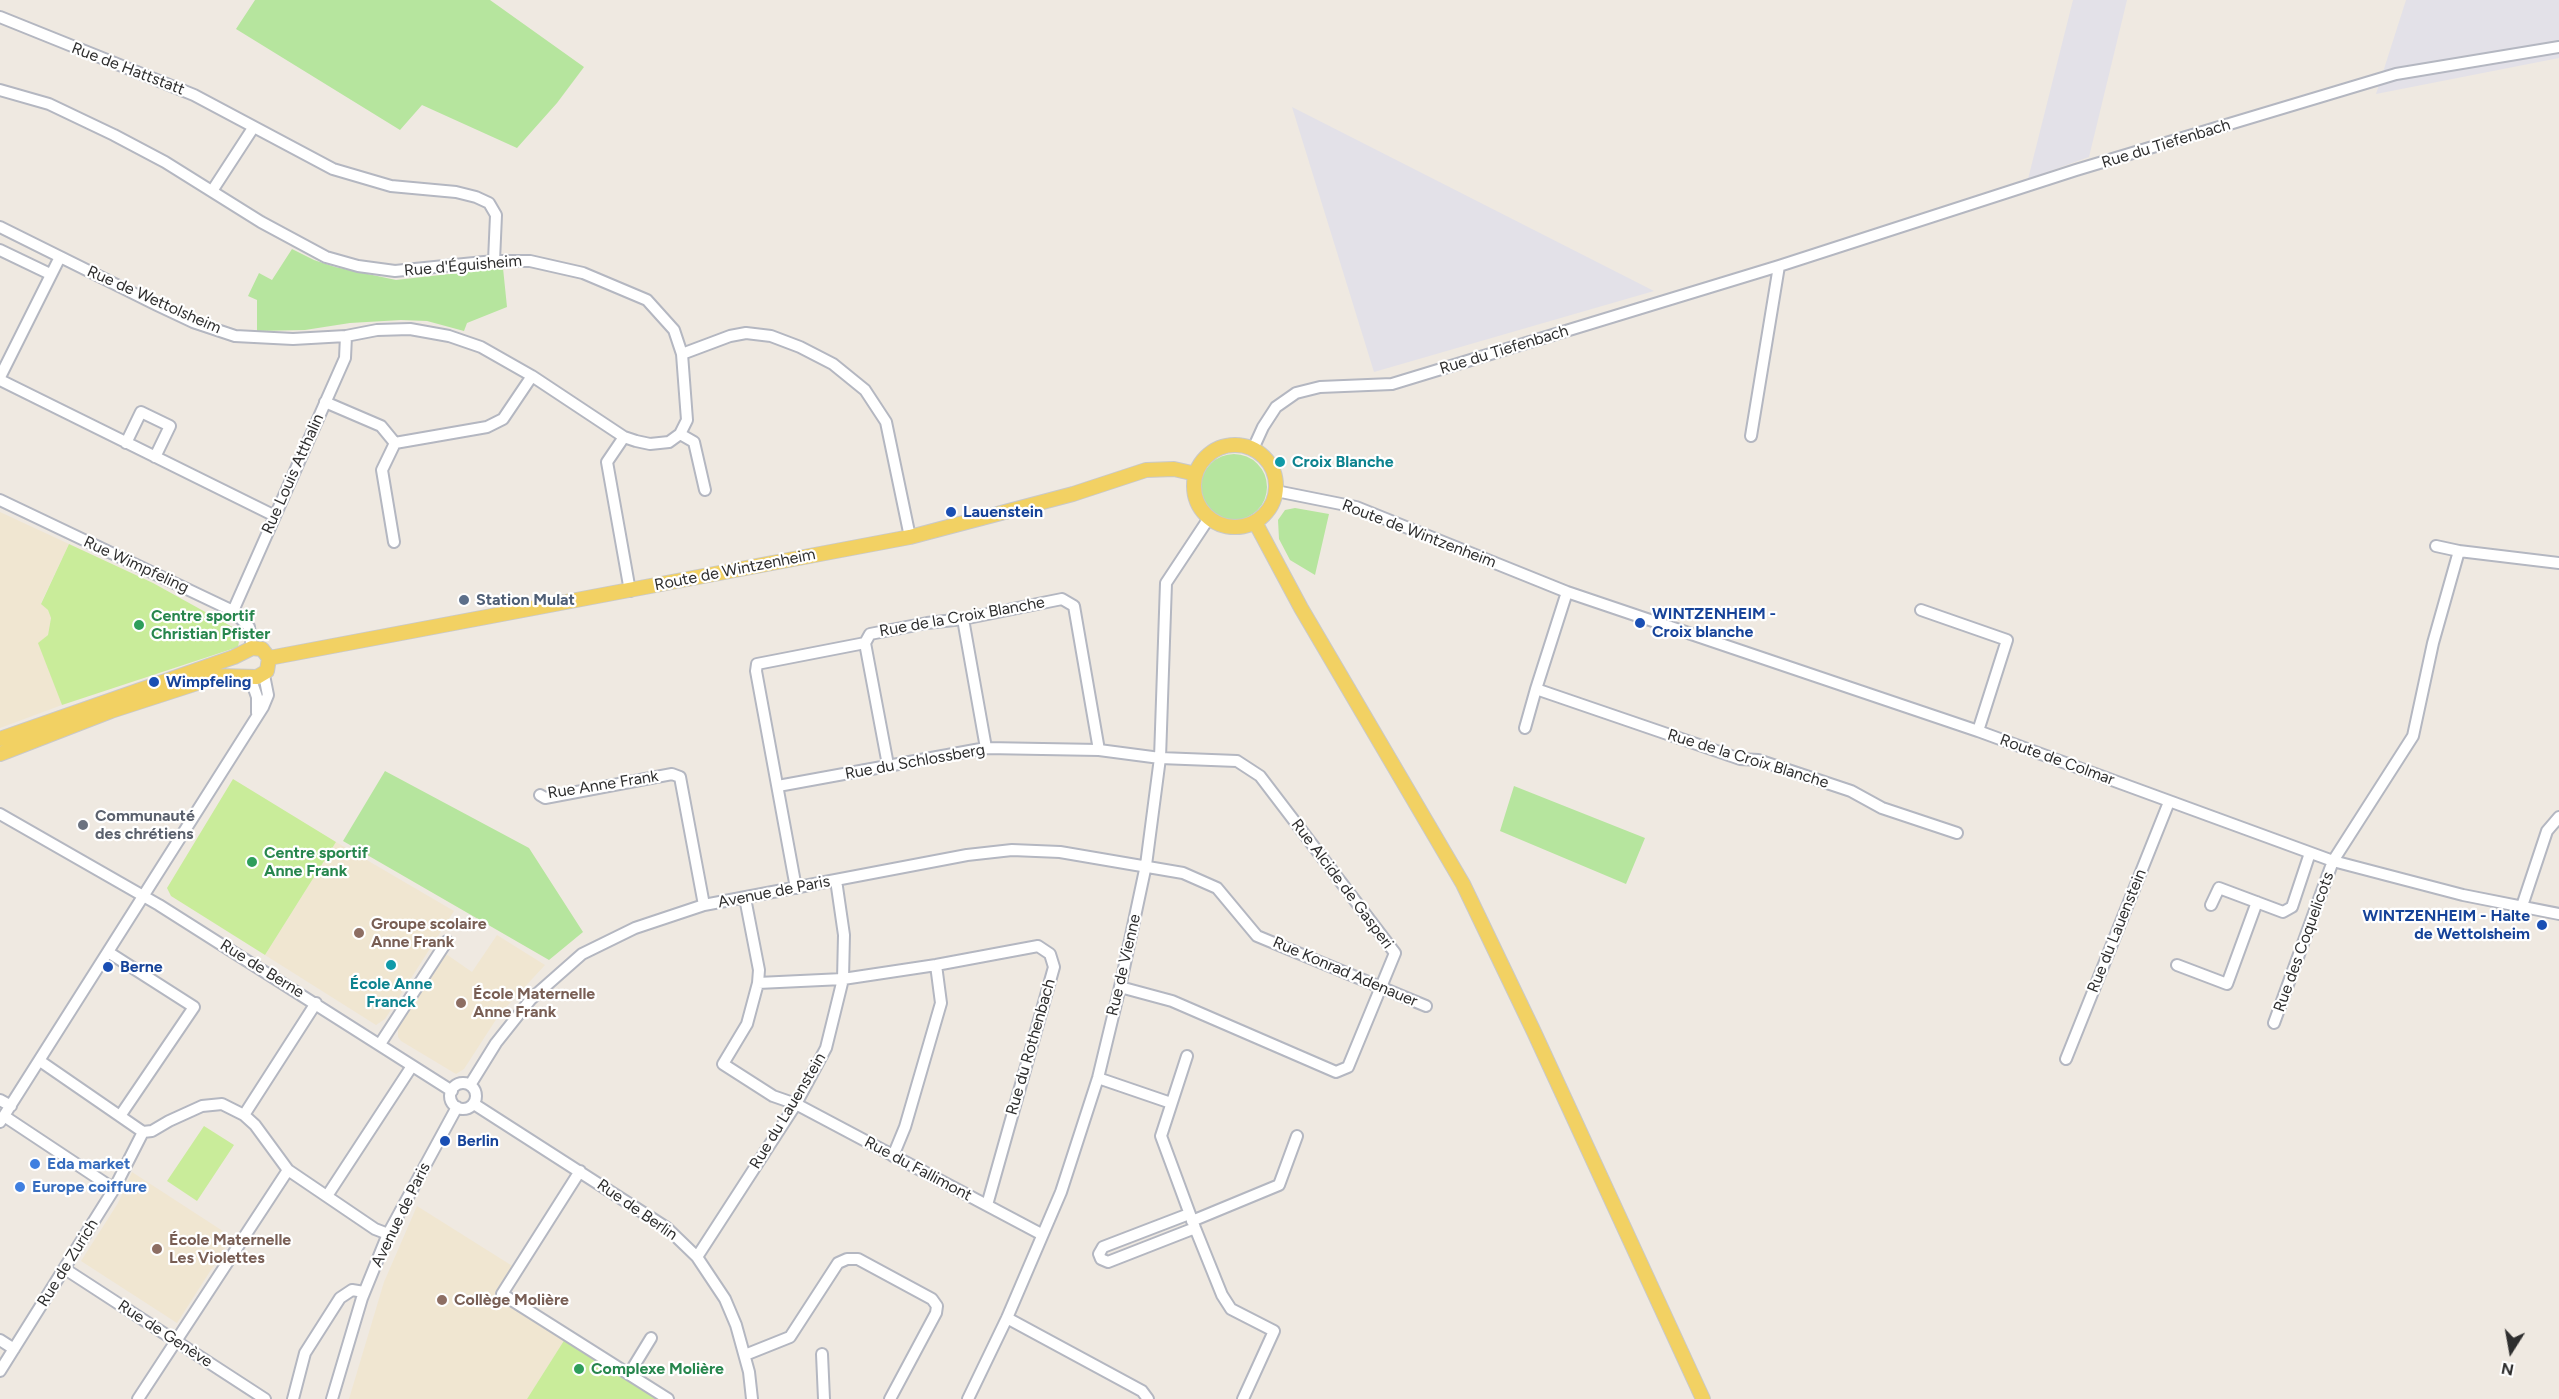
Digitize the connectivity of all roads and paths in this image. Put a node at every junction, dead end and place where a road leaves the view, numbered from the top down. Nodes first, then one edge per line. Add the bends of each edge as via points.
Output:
1 (0, 17) edge
2 (2559, 47) edge
3 (0, 90) edge
4 (253, 128) junction
5 (212, 191) junction
6 (0, 228) edge
7 (0, 250) edge
8 (60, 256) junction
9 (495, 261) junction
10 (1779, 266) junction
11 (50, 274) junction
12 (346, 336) junction
13 (682, 354) junction
14 (1, 372) edge
15 (532, 376) junction
16 (325, 402) junction
17 (680, 434) junction
18 (1751, 436) dead end
19 (624, 437) junction
20 (126, 443) junction
21 (395, 443) junction
22 (1253, 449) junction
23 (155, 457) junction
24 (1196, 474) junction
25 (705, 490) dead end
26 (1276, 491) junction
27 (0, 500) edge
28 (275, 516) junction
29 (1209, 518) junction
30 (1255, 522) junction
31 (910, 537) junction
32 (394, 542) dead end
33 (2436, 546) dead end
34 (2459, 550) junction
35 (2559, 563) edge
36 (1563, 590) junction
37 (630, 591) junction
38 (1921, 610) dead end
39 (233, 611) junction
40 (963, 619) junction
41 (865, 643) junction
42 (249, 649) junction
43 (269, 658) junction
44 (257, 676) junction
45 (1536, 689) junction
46 (1525, 728) dead end
47 (1978, 731) junction
48 (0, 739) edge
49 (986, 748) junction
50 (1099, 750) junction
51 (0, 754) edge
52 (1160, 758) junction
53 (888, 765) junction
54 (778, 786) junction
55 (540, 795) dead end
56 (2169, 802) junction
57 (0, 814) edge
58 (2559, 817) edge
59 (1957, 833) dead end
60 (2310, 853) junction
61 (2333, 861) junction
62 (1146, 865) junction
63 (836, 880) junction
64 (796, 888) junction
65 (143, 896) junction
66 (745, 898) junction
67 (2257, 902) junction
68 (704, 905) junction
69 (2211, 905) dead end
70 (2522, 906) junction
71 (2559, 914) edge
72 (447, 941) dead end
73 (108, 952) junction
74 (936, 965) junction
75 (2177, 965) dead end
76 (843, 979) junction
77 (758, 983) junction
78 (1120, 987) junction
79 (1382, 987) junction
80 (316, 1003) junction
81 (1426, 1006) dead end
82 (2274, 1023) dead end
83 (380, 1044) junction
84 (1187, 1056) dead end
85 (2066, 1059) dead end
86 (40, 1061) junction
87 (412, 1066) junction
88 (1098, 1078) junction
89 (470, 1085) junction
90 (452, 1091) junction
91 (0, 1100) edge
92 (1171, 1103) junction
93 (474, 1104) junction
94 (796, 1104) junction
95 (457, 1107) junction
96 (5, 1115) edge
97 (244, 1115) junction
98 (120, 1116) junction
99 (143, 1132) junction
100 (1297, 1136) dead end
101 (893, 1156) junction
102 (288, 1170) junction
103 (580, 1171) junction
104 (114, 1189) junction
105 (327, 1196) junction
106 (987, 1205) junction
107 (1192, 1221) junction
108 (388, 1234) junction
109 (1041, 1234) junction
110 (697, 1257) junction
111 (64, 1269) junction
112 (364, 1292) junction
113 (1008, 1318) junction
114 (651, 1338) dead end
115 (0, 1340) edge
116 (176, 1342) junction
117 (14, 1349) junction
118 (822, 1354) dead end
119 (745, 1355) junction
120 (0, 1371) edge
121 (629, 1374) junction
122 (138, 1399) edge
123 (266, 1399) edge
124 (293, 1399) edge
125 (332, 1399) edge
126 (668, 1399) edge
127 (752, 1399) edge
128 (824, 1399) edge
129 (890, 1399) edge
130 (969, 1399) edge
131 (1148, 1399) edge
132 (1243, 1399) edge
133 (1703, 1399) edge

1 - 4 street, Rue de Hattstatt via 194,95
2 - 10 street, Rue du Tiefenbach via 2396,74 2076,170
3 - 5 street, Rue d'Éguisheim via 49,104 77,117
4 - 5 street
4 - 9 street, Rue de Hattstatt via 333,169 391,186 456,192 489,203 496,214
5 - 9 street, Rue d'Éguisheim via 301,245 357,266 395,271
6 - 8 street, Rue de Wettolsheim
7 - 11 street
8 - 11 street
8 - 12 street, Rue de Wettolsheim via 193,322 235,336
9 - 13 street, Rue d'Éguisheim via 530,261 584,273 647,300 674,330
10 - 18 street
10 - 22 street, Rue du Tiefenbach via 1392,384 1320,387 1296,393 1276,407
11 - 14 street
12 - 15 street, Rue de Wettolsheim via 410,329 449,336 481,348
12 - 16 street, Rue Louis Atthalin via 345,358
13 - 17 street via 687,420
13 - 31 street via 730,336 771,336 800,347 865,390 886,422
14 - 20 street
15 - 19 street, Rue de Wettolsheim
15 - 21 street via 502,419 487,427
16 - 21 street via 381,426
16 - 28 street, Rue Louis Atthalin
17 - 19 street, Rue de Wettolsheim via 669,442 650,444
17 - 25 street via 694,442
19 - 37 street via 607,462
20 - 23 street
20 - 23 street via 141,412 170,426
21 - 32 street via 382,470
22 - 24 main road via 1222,447 1206,457
22 - 26 main road via 1268,462
23 - 28 street
24 - 29 main road via 1198,504
24 - 31 main road, Route de Wintzenheim via 1174,469 1146,470 1073,494
26 - 30 main road via 1269,510
26 - 36 street, Route de Wintzenheim via 1356,507
27 - 39 street, Rue Wimpfeling
28 - 39 street, Rue Louis Atthalin
29 - 30 main road via 1239,527
29 - 52 street, Rue de Vienne via 1166,584
30 - 133 main road via 1463,884
31 - 37 main road, Route de Wintzenheim
33 - 34 street
34 - 35 street
34 - 61 street, Rue des Coquelicots via 2433,642 2414,735
36 - 45 street
36 - 47 street, Route de Colmar
37 - 43 main road, Route de Wintzenheim
38 - 47 street via 2007,640
39 - 42 street, Rue Wimpfeling via 249,627
40 - 41 street, Rue de la Croix Blanche via 870,634
40 - 49 street
40 - 50 street, Rue de la Croix Blanche via 1062,599 1074,606
41 - 53 street
41 - 54 street, Rue de la Croix Blanche via 757,664
42 - 43 main road via 262,649
42 - 44 main road via 240,664 245,674
42 - 48 main road
43 - 44 main road via 269,667
44 - 51 main road via 219,676 111,711
44 - 65 street via 268,694 257,717
45 - 46 street
45 - 59 street, Rue de la Croix Blanche via 1740,759 1758,760 1851,791 1882,808
47 - 56 street, Route de Colmar
49 - 50 street, Rue du Schlossberg
49 - 53 street, Rue du Schlossberg
50 - 52 street, Rue du Schlossberg
52 - 62 street, Rue de Vienne
52 - 79 street, Rue Alcide de Gasperi via 1237,761 1260,776 1395,953
53 - 54 street, Rue du Schlossberg
54 - 64 street, Rue de la Croix Blanche
55 - 68 street, Rue Anne Frank via 545,798 672,774 680,777
56 - 60 street, Route de Colmar
56 - 85 street, Rue du Lauenstein
57 - 65 street, Rue de Berne
58 - 70 street via 2547,831
60 - 61 street, Route de Colmar
60 - 67 street via 2292,908 2283,912
61 - 70 street, Route de Colmar
61 - 82 street, Rue des Coquelicots
62 - 63 street, Avenue de Paris via 1060,852 1012,850
62 - 78 street, Rue de Vienne
62 - 79 street, Rue Konrad Adenauer via 1183,873 1217,888 1257,936
63 - 64 street, Avenue de Paris
63 - 76 street, Rue du Lauenstein via 843,935
64 - 66 street, Avenue de Paris
65 - 73 street
65 - 80 street, Rue de Berne
66 - 68 street, Avenue de Paris
66 - 77 street
67 - 69 street via 2219,888
67 - 75 street via 2227,984
68 - 89 street, Avenue de Paris via 636,928 582,954 531,999 496,1043
70 - 71 street, Route de Colmar
72 - 83 street
73 - 86 street
73 - 98 street via 194,1007
74 - 76 street, Rue du Rothenbach
74 - 101 street via 941,1004
74 - 106 street, Rue du Rothenbach via 1038,946 1050,954 1054,967
76 - 77 street, Rue du Rothenbach
76 - 94 street, Rue du Lauenstein via 826,1048
77 - 94 street, Rue du Fallimont via 747,1024 723,1064 773,1096
78 - 79 street, Rue Alcide de Gasperi via 1172,1002 1336,1072 1348,1067
78 - 88 street, Rue de Vienne
79 - 81 street, Rue Konrad Adenauer
80 - 83 street, Rue de Berne
80 - 97 street
83 - 87 street, Rue de Berne
84 - 92 street
86 - 96 street
86 - 98 street
87 - 90 street, Rue de Berne
87 - 105 street
88 - 92 street
88 - 109 street, Rue de Vienne via 1061,1192
89 - 90 street via 459,1084
89 - 93 street via 475,1092
90 - 95 street via 451,1101
91 - 96 street
92 - 107 street via 1161,1136
93 - 95 street via 463,1109
93 - 103 street, Rue de Berlin
94 - 101 street, Rue du Fallimont
94 - 110 street, Rue du Lauenstein
95 - 108 street, Avenue de Paris
96 - 104 street
97 - 99 street via 222,1104 202,1106
97 - 102 street
98 - 99 street
99 - 104 street, Rue de Zurich
100 - 107 street via 1279,1185
101 - 106 street, Rue du Fallimont
102 - 105 street
102 - 116 street
103 - 110 street, Rue de Berlin via 667,1228
103 - 121 street via 502,1294
104 - 111 street, Rue de Zurich
105 - 108 street
106 - 109 street, Rue du Fallimont
107 - 107 street via 1103,1247 1099,1254 1108,1262
107 - 132 street via 1231,1309 1274,1331
108 - 112 street, Avenue de Paris
109 - 113 street, Rue de Vienne
110 - 119 street, Rue de Berlin via 725,1299
111 - 116 street, Rue de Genève
111 - 117 street, Rue de Zurich
112 - 124 street via 352,1290 340,1298 305,1353
112 - 125 street, Avenue de Paris
113 - 130 street, Rue de Vienne
113 - 131 street via 1142,1390
114 - 121 street
115 - 117 street
116 - 122 street
116 - 123 street, Rue de Genève
117 - 120 street, Rue de Zurich
118 - 128 street
119 - 127 street, Rue de Berlin
119 - 129 street via 790,1337 838,1263 847,1258 858,1259 932,1299 937,1306
121 - 126 street

